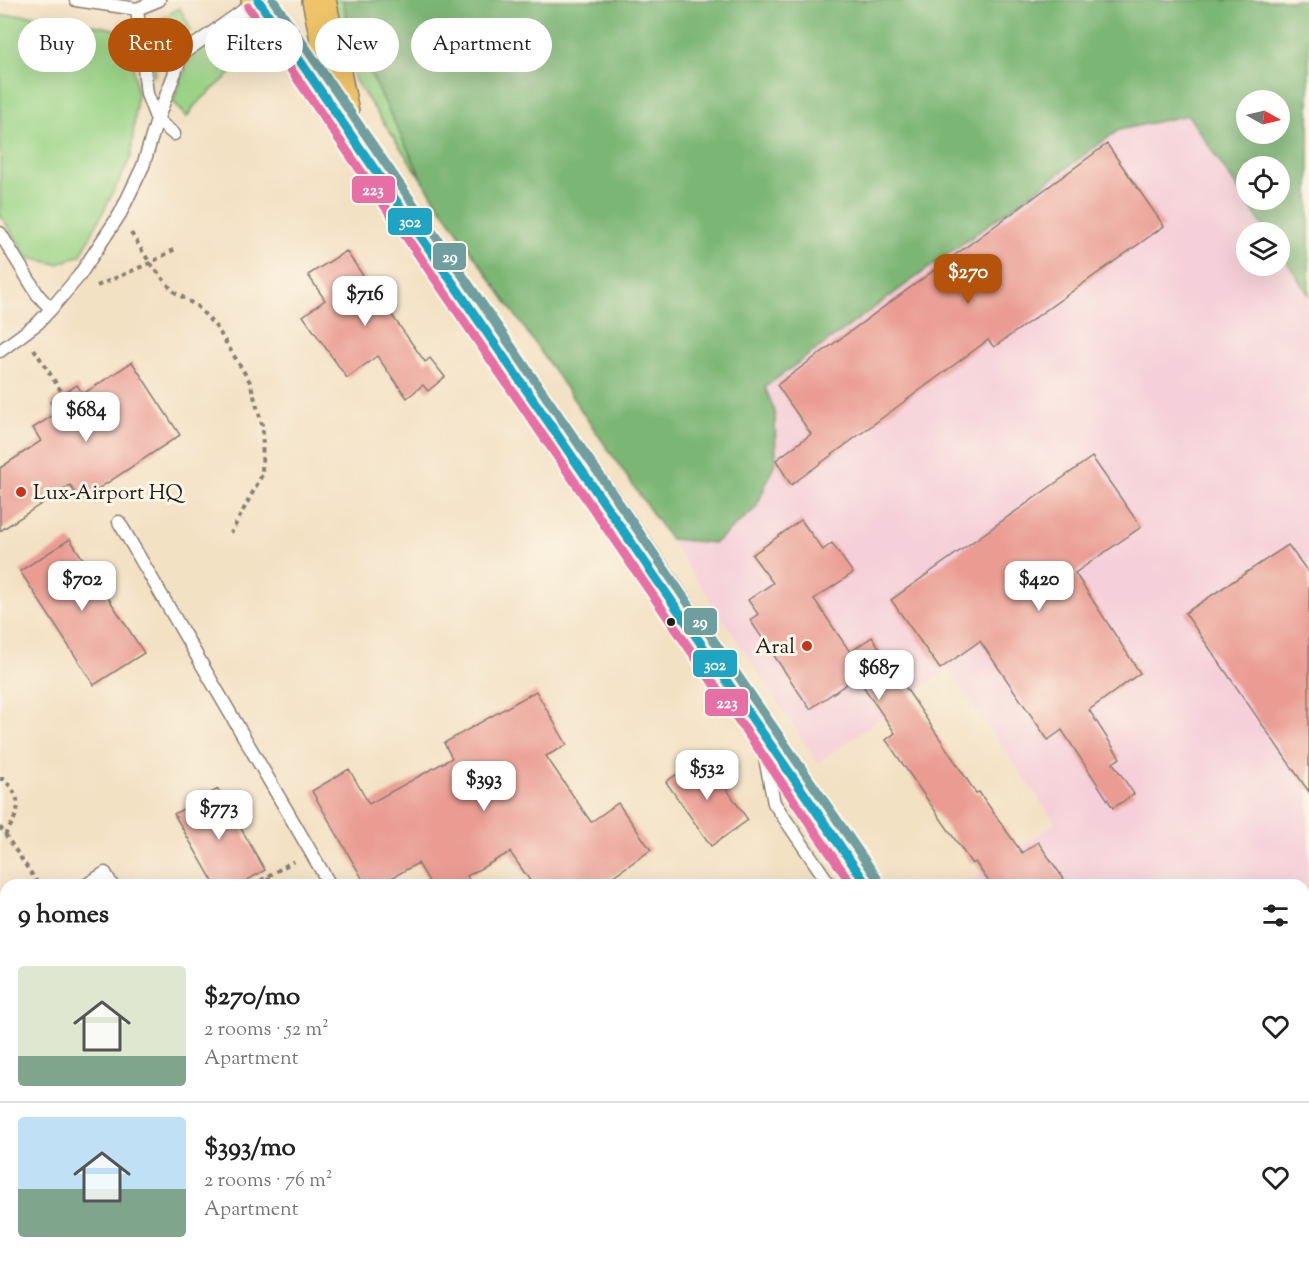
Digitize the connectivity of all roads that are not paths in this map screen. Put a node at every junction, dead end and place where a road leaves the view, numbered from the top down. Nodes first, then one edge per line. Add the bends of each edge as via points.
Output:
1 (76, 0) edge
2 (159, 0) edge
3 (258, 0) edge
4 (319, 0) edge
5 (137, 9) junction
6 (157, 120) junction
7 (345, 125) junction
8 (174, 134) dead end
9 (0, 233) edge
10 (51, 309) junction
11 (0, 351) edge
12 (119, 522) dead end
13 (759, 728) junction
14 (96, 879) edge
15 (108, 879) edge
16 (326, 879) edge
17 (826, 879) edge
18 (863, 879) edge

1 - 5 lane
2 - 5 lane
3 - 6 lane via 182,54
3 - 7 main road
4 - 7 main road
5 - 6 lane via 147,94
6 - 8 lane
6 - 10 lane via 120,214 79,276
7 - 13 main road
9 - 10 lane
10 - 11 lane
12 - 16 lane
13 - 17 lane via 774,802
13 - 18 main road
14 - 15 lane via 105,873

